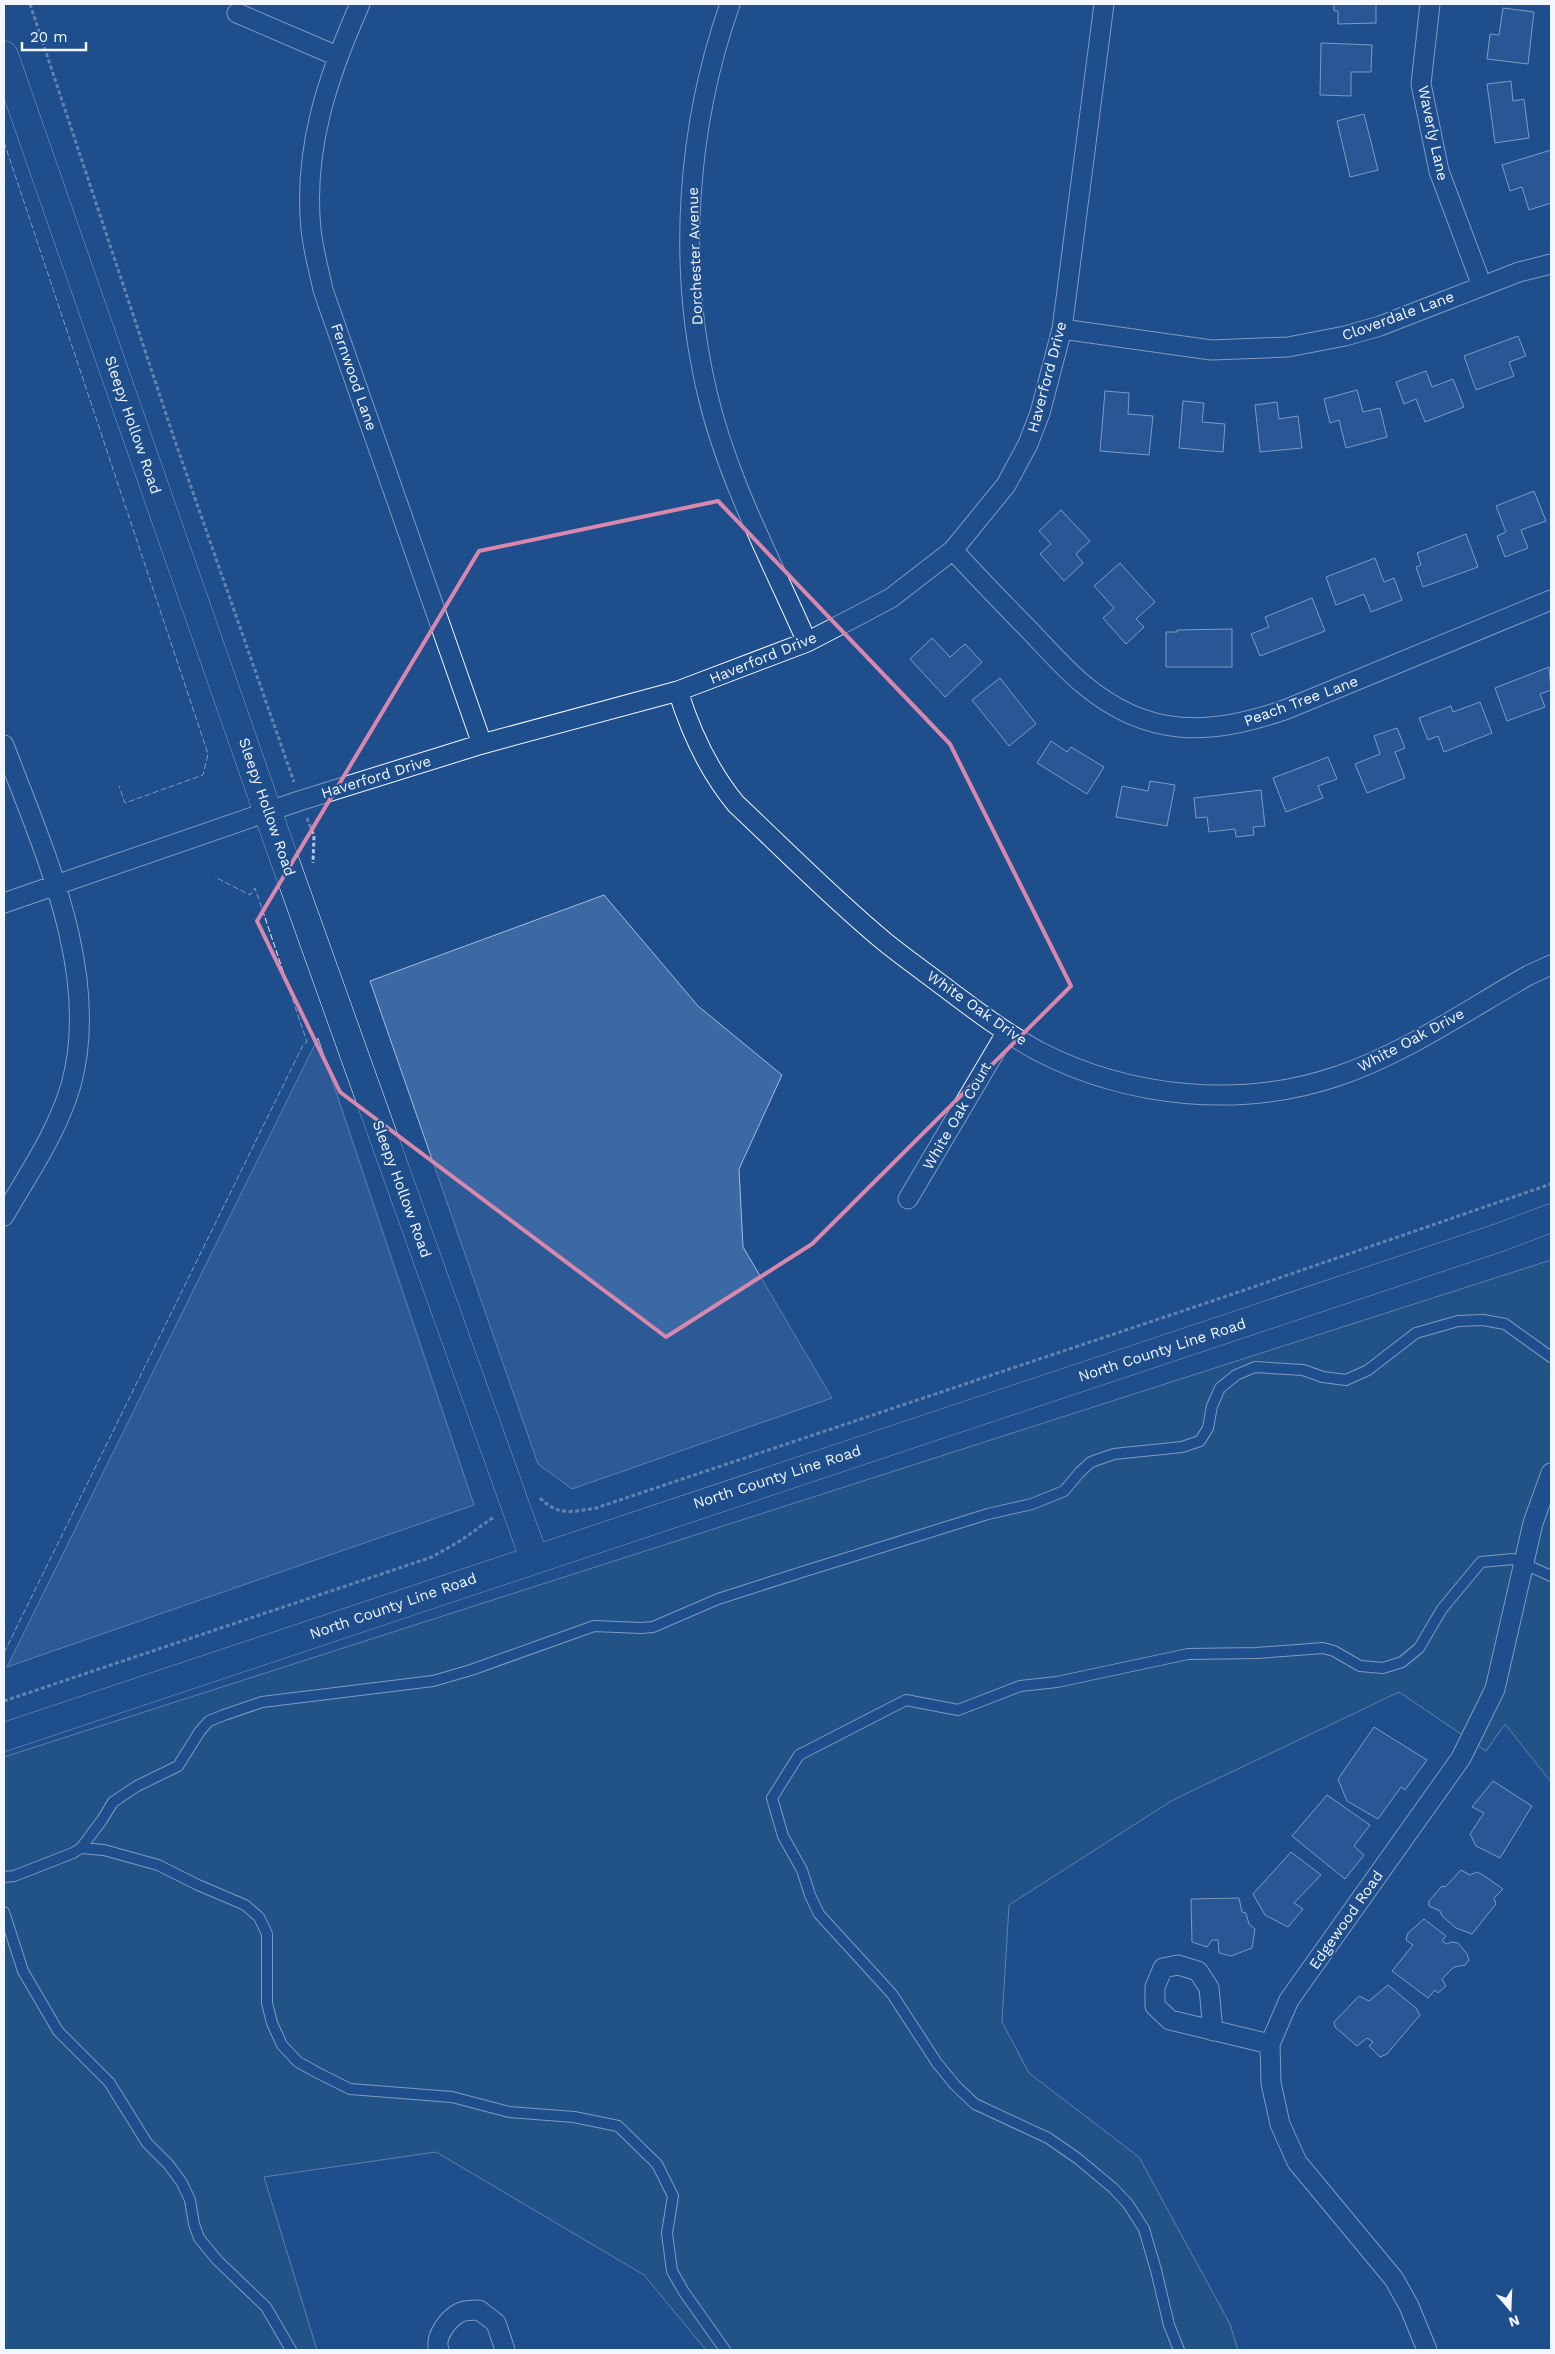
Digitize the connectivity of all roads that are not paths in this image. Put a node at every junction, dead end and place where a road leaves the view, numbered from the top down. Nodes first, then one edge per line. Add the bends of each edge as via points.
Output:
1 (360, 4) edge
2 (730, 4) edge
3 (1104, 4) edge
4 (1430, 4) edge
5 (237, 13) dead end
6 (4, 55) edge
7 (337, 56) junction
8 (1551, 264) edge
9 (1482, 286) junction
10 (1062, 328) junction
11 (953, 550) junction
12 (1551, 600) edge
13 (807, 642) junction
14 (678, 691) junction
15 (4, 744) edge
16 (482, 744) junction
17 (268, 812) junction
18 (56, 885) junction
19 (4, 903) edge
20 (1551, 965) edge
21 (1006, 1033) junction
22 (908, 1199) dead end
23 (4, 1216) edge
24 (1551, 1218) edge
25 (1551, 1357) edge
26 (1551, 1473) edge
27 (534, 1558) junction
28 (1524, 1565) junction
29 (1551, 1576) edge
30 (4, 1737) edge
31 (81, 1848) junction
32 (4, 1877) edge
33 (4, 1912) edge
34 (1213, 2031) dead end
35 (1270, 2044) junction
36 (291, 2350) edge
37 (439, 2350) edge
38 (505, 2350) edge
39 (724, 2350) edge
40 (1179, 2350) edge
41 (1427, 2350) edge

1 - 7 street, Fernwood Lane
2 - 13 street, Dorchester Avenue via 717,39 693,156 690,214 693,297 707,392 724,448 751,518
3 - 10 street, Haverford Drive
4 - 9 street, Waverly Lane via 1421,84 1439,171
5 - 7 street
6 - 17 street, Sleepy Hollow Road
7 - 16 street, Fernwood Lane via 318,117 311,155 311,230 316,260 323,290
8 - 9 street, Cloverdale Lane
9 - 10 street, Cloverdale Lane via 1363,331 1288,347 1211,350
10 - 11 street, Haverford Drive via 1040,414 1028,444 1006,485
11 - 12 street, Peach Tree Lane via 1089,689 1142,719 1180,728 1202,729 1251,722
11 - 13 street, Haverford Drive via 891,598
13 - 14 street, Haverford Drive
14 - 16 street, Haverford Drive
14 - 21 street, White Oak Drive via 706,762 736,804 885,942
15 - 18 street
16 - 17 street, Haverford Drive
17 - 18 street, Haverford Drive
17 - 27 street, Sleepy Hollow Road
18 - 19 street, Haverford Drive
18 - 23 street via 76,971 77,1058 71,1086 55,1128
20 - 21 street, White Oak Drive via 1376,1062 1337,1077 1265,1092 1190,1094 1114,1081 1040,1052
21 - 22 street, White Oak Court
24 - 27 street, North County Line Road
25 - 31 lane via 1505,1324 1483,1320 1458,1321 1416,1333 1368,1370 1346,1380 1323,1378 1303,1370 1255,1367 1236,1375 1220,1388 1208,1428 1200,1441 1182,1447 1114,1454 1091,1462 1064,1491 1032,1504 988,1514 718,1599 653,1627 594,1626 433,1681 262,1702 209,1721 178,1766 112,1802
26 - 28 street, Edgewood Road via 1533,1523
27 - 30 street, North County Line Road
28 - 29 lane
28 - 35 street, Edgewood Road via 1495,1689 1461,1758 1289,2000
28 - 40 lane via 1513,1559 1481,1562 1442,1609 1419,1648 1402,1662 1383,1668 1360,1666 1334,1650 1323,1648 1188,1654 1057,1682 1020,1686 958,1710 906,1700 799,1755 772,1798 783,1836 802,1870 819,1914 892,1994 955,2085 976,2104 1055,2143 1113,2188 1128,2204 1144,2229 1169,2325
31 - 32 lane via 14,1876
31 - 39 lane via 104,1850 158,1866 245,1905 259,1917 267,1934 267,2003 272,2022 282,2045 298,2062 318,2073 350,2089 452,2097 509,2112 574,2117 618,2126 657,2164 673,2196 667,2233 672,2270
33 - 36 lane via 23,1971 58,2031 109,2082 147,2143 178,2177 190,2200 199,2238 266,2307
34 - 35 street
35 - 41 street, Edgewood Road via 1271,2083 1280,2124 1297,2162 1394,2279
37 - 38 street via 443,2327 460,2312 479,2310 496,2322

